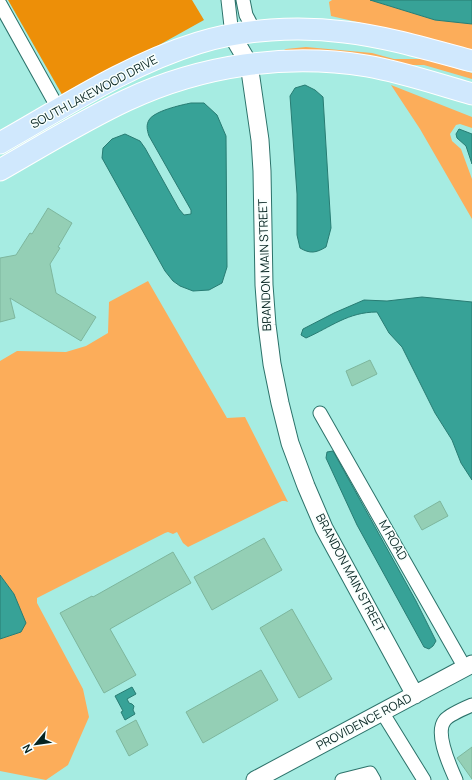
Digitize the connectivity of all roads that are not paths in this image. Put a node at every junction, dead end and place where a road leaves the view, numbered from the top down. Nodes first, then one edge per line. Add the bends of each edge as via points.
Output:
1 (228, 0) edge
2 (243, 0) edge
3 (0, 4) edge
4 (255, 32) junction
5 (232, 35) junction
6 (472, 61) edge
7 (249, 64) junction
8 (472, 94) edge
9 (59, 110) junction
10 (0, 143) edge
11 (0, 170) edge
12 (320, 413) dead end
13 (469, 666) edge
14 (415, 695) junction
15 (472, 705) edge
16 (382, 712) junction
17 (255, 780) edge
18 (342, 780) edge
19 (374, 780) edge
20 (424, 780) edge
21 (456, 780) edge

1 - 5 street, BRANDON MAIN STREET
2 - 4 street via 246,15
3 - 9 street
4 - 5 main road, SOUTH LAKEWOOD DRIVE
4 - 6 main road, SOUTH LAKEWOOD DRIVE via 295,29 344,32 382,38
4 - 7 street
5 - 7 street, BRANDON MAIN STREET
5 - 9 main road, SOUTH LAKEWOOD DRIVE via 198,43 143,64
7 - 8 main road, SOUTH LAKEWOOD DRIVE via 283,60 353,64 411,76
7 - 11 main road, SOUTH LAKEWOOD DRIVE via 186,78 128,99
7 - 14 street, BRANDON MAIN STREET via 260,140 267,325 272,364 290,443 324,528
9 - 10 main road, SOUTH LAKEWOOD DRIVE
12 - 13 street, M ROAD
13 - 14 street, PROVIDENCE ROAD
14 - 16 street, PROVIDENCE ROAD
15 - 21 street via 445,719 440,728 442,742
16 - 17 street, PROVIDENCE ROAD
16 - 20 street
18 - 19 street via 370,773

